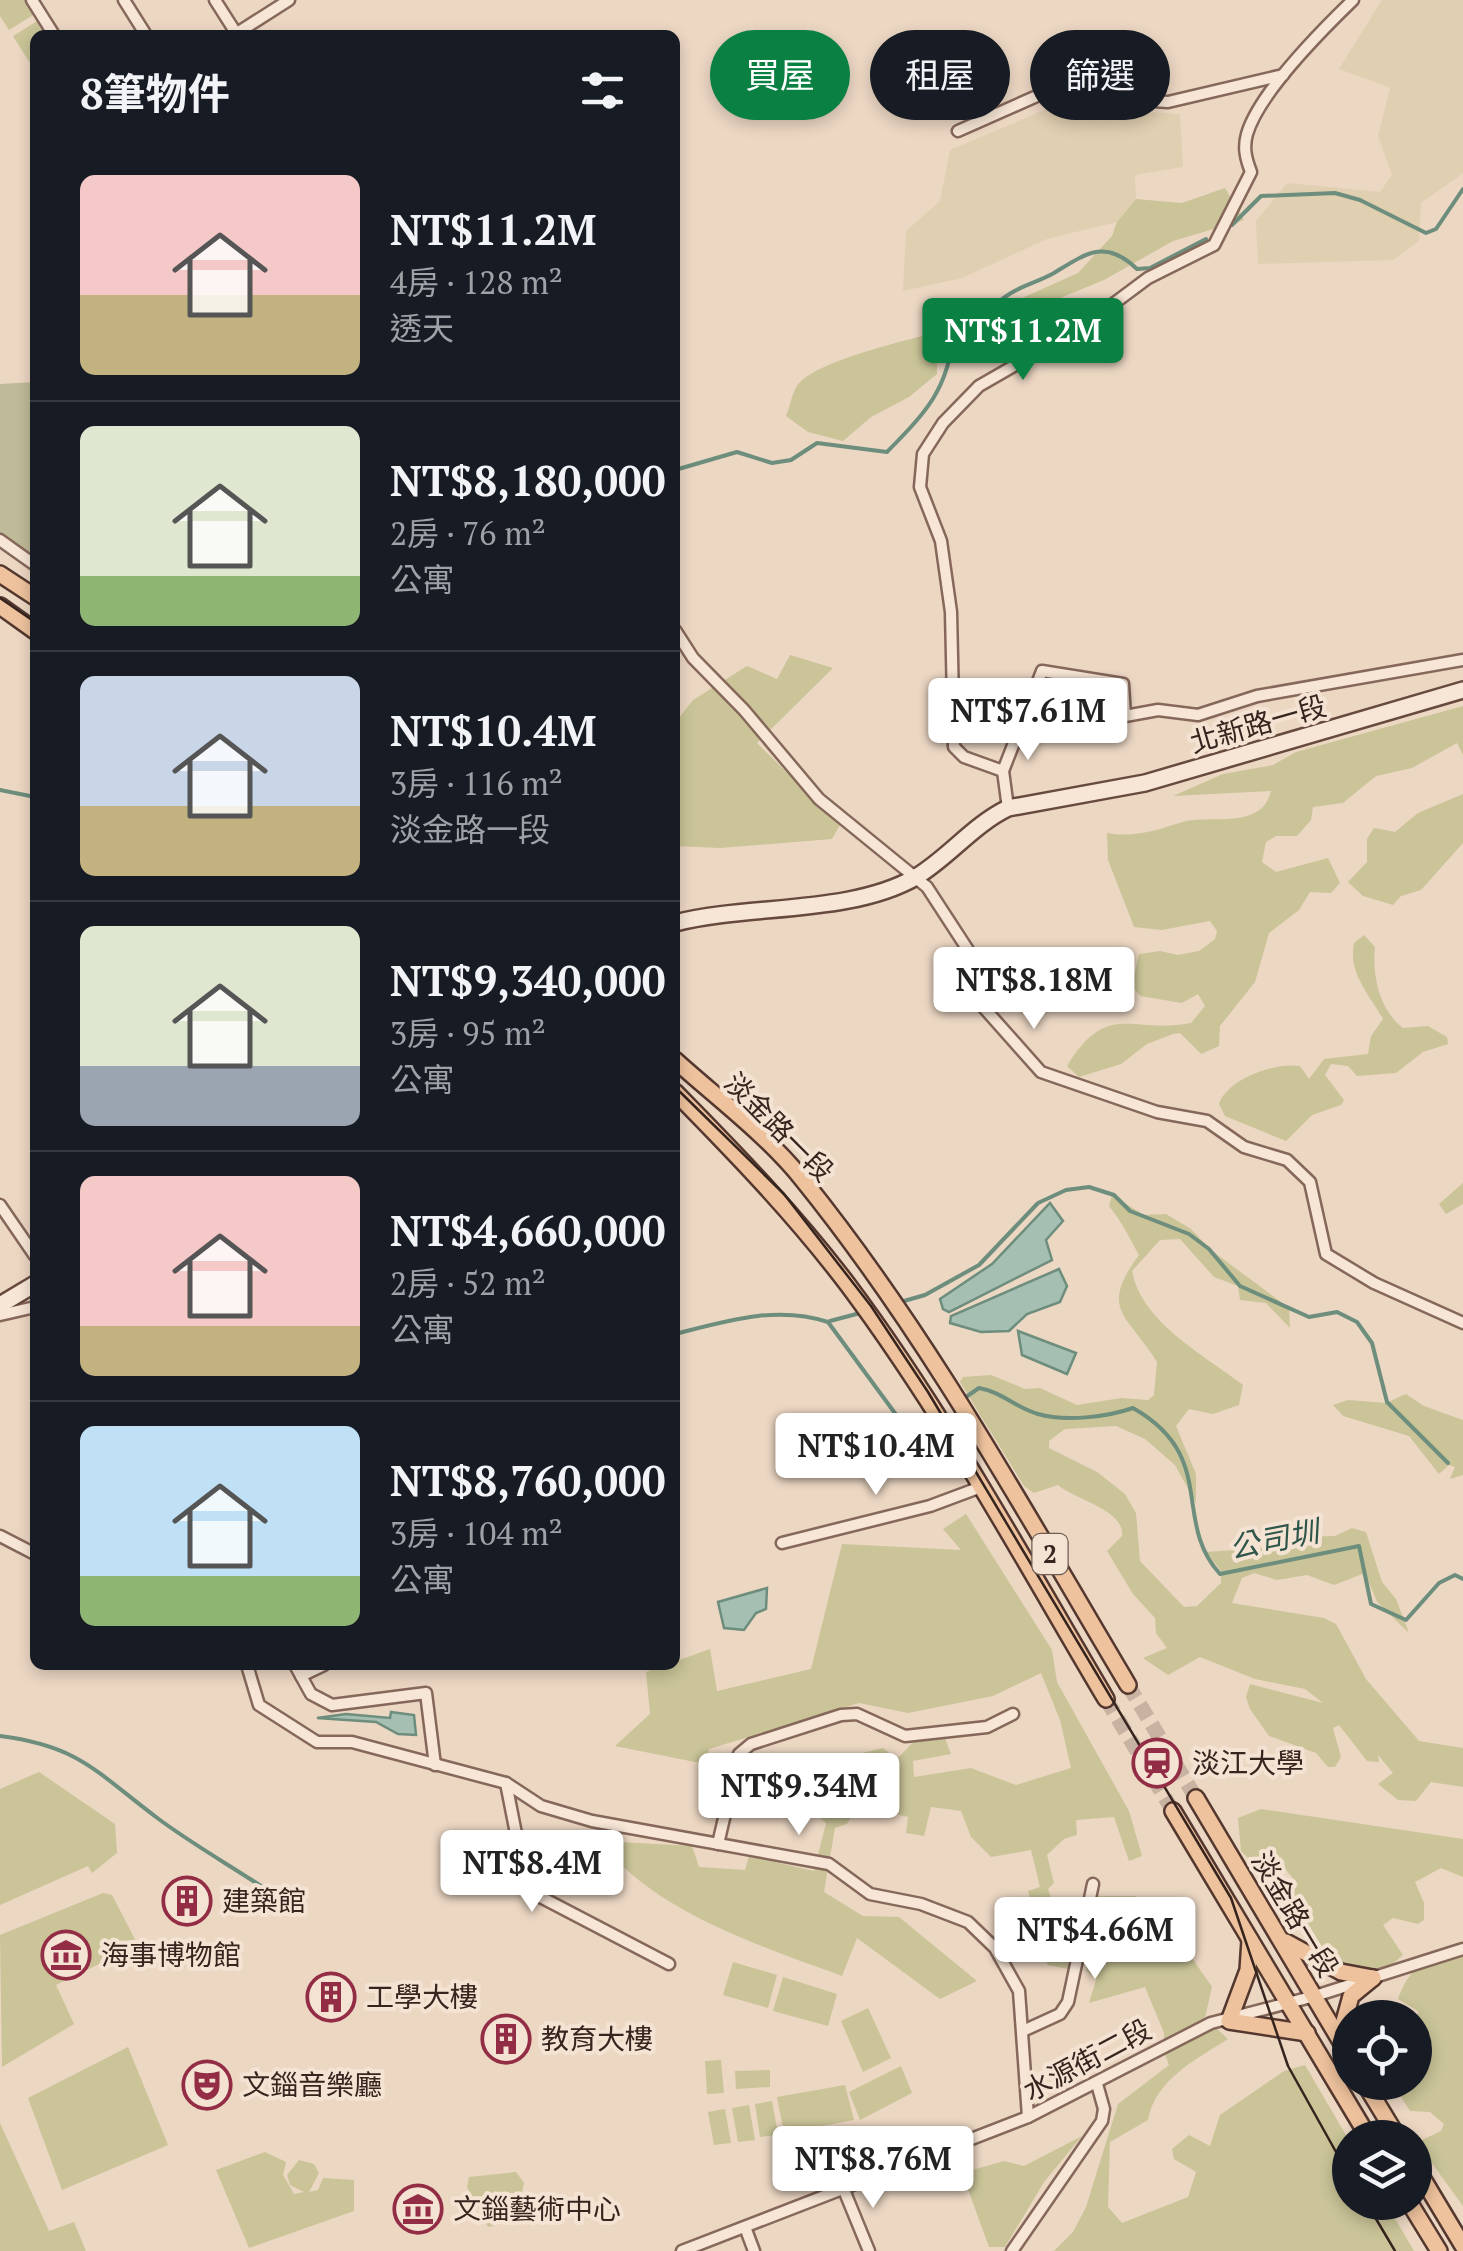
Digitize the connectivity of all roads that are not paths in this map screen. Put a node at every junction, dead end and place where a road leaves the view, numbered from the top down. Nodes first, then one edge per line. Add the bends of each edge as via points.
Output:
1 (32, 0) edge
2 (124, 0) edge
3 (215, 0) edge
4 (290, 0) edge
5 (1352, 0) edge
6 (51, 30) edge
7 (143, 30) edge
8 (233, 30) edge
9 (241, 30) edge
10 (1284, 75) junction
11 (958, 130) dead end
12 (0, 540) edge
13 (30, 562) edge
14 (0, 574) edge
15 (30, 594) edge
16 (0, 606) edge
17 (30, 627) edge
18 (680, 638) edge
19 (1463, 660) edge
20 (1463, 690) edge
21 (1025, 715) junction
22 (1124, 716) junction
23 (1003, 771) junction
24 (1008, 808) junction
25 (915, 878) junction
26 (680, 922) edge
27 (680, 1065) edge
28 (680, 1097) edge
29 (0, 1205) edge
30 (30, 1249) edge
31 (30, 1287) edge
32 (0, 1305) edge
33 (30, 1308) edge
34 (0, 1315) edge
35 (1463, 1323) edge
36 (981, 1487) junction
37 (0, 1536) edge
38 (782, 1542) dead end
39 (30, 1551) edge
40 (248, 1670) edge
41 (298, 1670) edge
42 (1128, 1686) tunnel mouth
43 (1106, 1699) tunnel mouth
44 (1012, 1714) dead end
45 (434, 1764) junction
46 (506, 1783) junction
47 (1196, 1798) tunnel mouth
48 (1174, 1811) tunnel mouth
49 (718, 1844) junction
50 (1093, 1884) dead end
51 (1281, 1939) junction
52 (1250, 1940) junction
53 (1463, 1949) edge
54 (669, 1964) dead end
55 (1373, 1978) junction
56 (1315, 1996) junction
57 (1349, 2000) edge
58 (1287, 2004) junction
59 (1229, 2021) junction
60 (1332, 2023) edge
61 (1025, 2030) junction
62 (1307, 2034) junction
63 (1097, 2084) junction
64 (1028, 2117) junction
65 (1358, 2120) edge
66 (844, 2190) junction
67 (1432, 2194) edge
68 (1420, 2220) edge
69 (745, 2228) junction
70 (1463, 2246) edge
71 (682, 2251) edge
72 (754, 2251) edge
73 (869, 2251) edge
74 (1012, 2251) edge
75 (1438, 2251) edge

1 - 6 street
2 - 7 street
3 - 8 street
4 - 9 street
5 - 10 street
10 - 11 street via 1168,102 1064,84
10 - 23 street via 1247,132 1250,172 1214,245 1148,278 979,386 923,454 920,487 940,541 951,612 954,747
12 - 13 street
14 - 15 main road
16 - 17 main road
18 - 25 street via 819,799
19 - 22 street via 1258,696 1198,715 1158,710
20 - 24 main road, 北新路一段 via 1145,782
21 - 22 street via 1087,722
21 - 22 street via 1042,671 1123,684
21 - 23 street
23 - 24 street
24 - 25 main road, 北新路一段
25 - 26 main road, 北新路一段 via 856,897
25 - 35 street via 956,926 977,1000 1041,1072 1156,1112 1207,1122 1244,1147 1287,1160 1310,1182 1326,1254 1374,1284
27 - 42 main road, 淡金路一段 / 2 via 800,1176 908,1322
28 - 36 main road, 淡金路一段 / 2 via 766,1184 846,1282
29 - 30 street
31 - 32 main road
33 - 34 street
36 - 38 street
36 - 43 main road, 2
37 - 39 street
40 - 45 street via 259,1705 317,1742 352,1742
41 - 45 street via 311,1694 332,1705 426,1693
44 - 49 street via 987,1727 905,1736 857,1714 840,1715 751,1744 739,1754
45 - 46 street
46 - 49 street via 540,1806 592,1821
46 - 54 street via 524,1874 534,1893
47 - 51 main road, 淡金路一段
48 - 52 main road, 淡金路一段
49 - 61 street via 829,1864 870,1894 968,1922 995,1948 1020,1991
50 - 61 street via 1068,2002 1060,2014
51 - 55 main road via 1341,1972
51 - 56 main road, 淡金路一段
52 - 58 main road, 淡金路一段
52 - 59 main road via 1248,1970
53 - 55 street, 水源街二段
55 - 56 street, 水源街二段
55 - 57 main road
56 - 58 street, 水源街二段
56 - 60 main road, 淡金路一段
58 - 59 street, 水源街二段
58 - 62 main road, 淡金路一段
59 - 62 main road
59 - 63 street, 水源街二段 via 1154,2048
61 - 64 street
62 - 65 main road, 淡金路一段
63 - 64 street, 水源街二段
63 - 74 street via 1102,2121
64 - 66 street, 水源街二段
66 - 69 street, 水源街二段
66 - 73 street
67 - 70 main road
68 - 75 main road
69 - 71 street, 水源街二段
69 - 72 street

